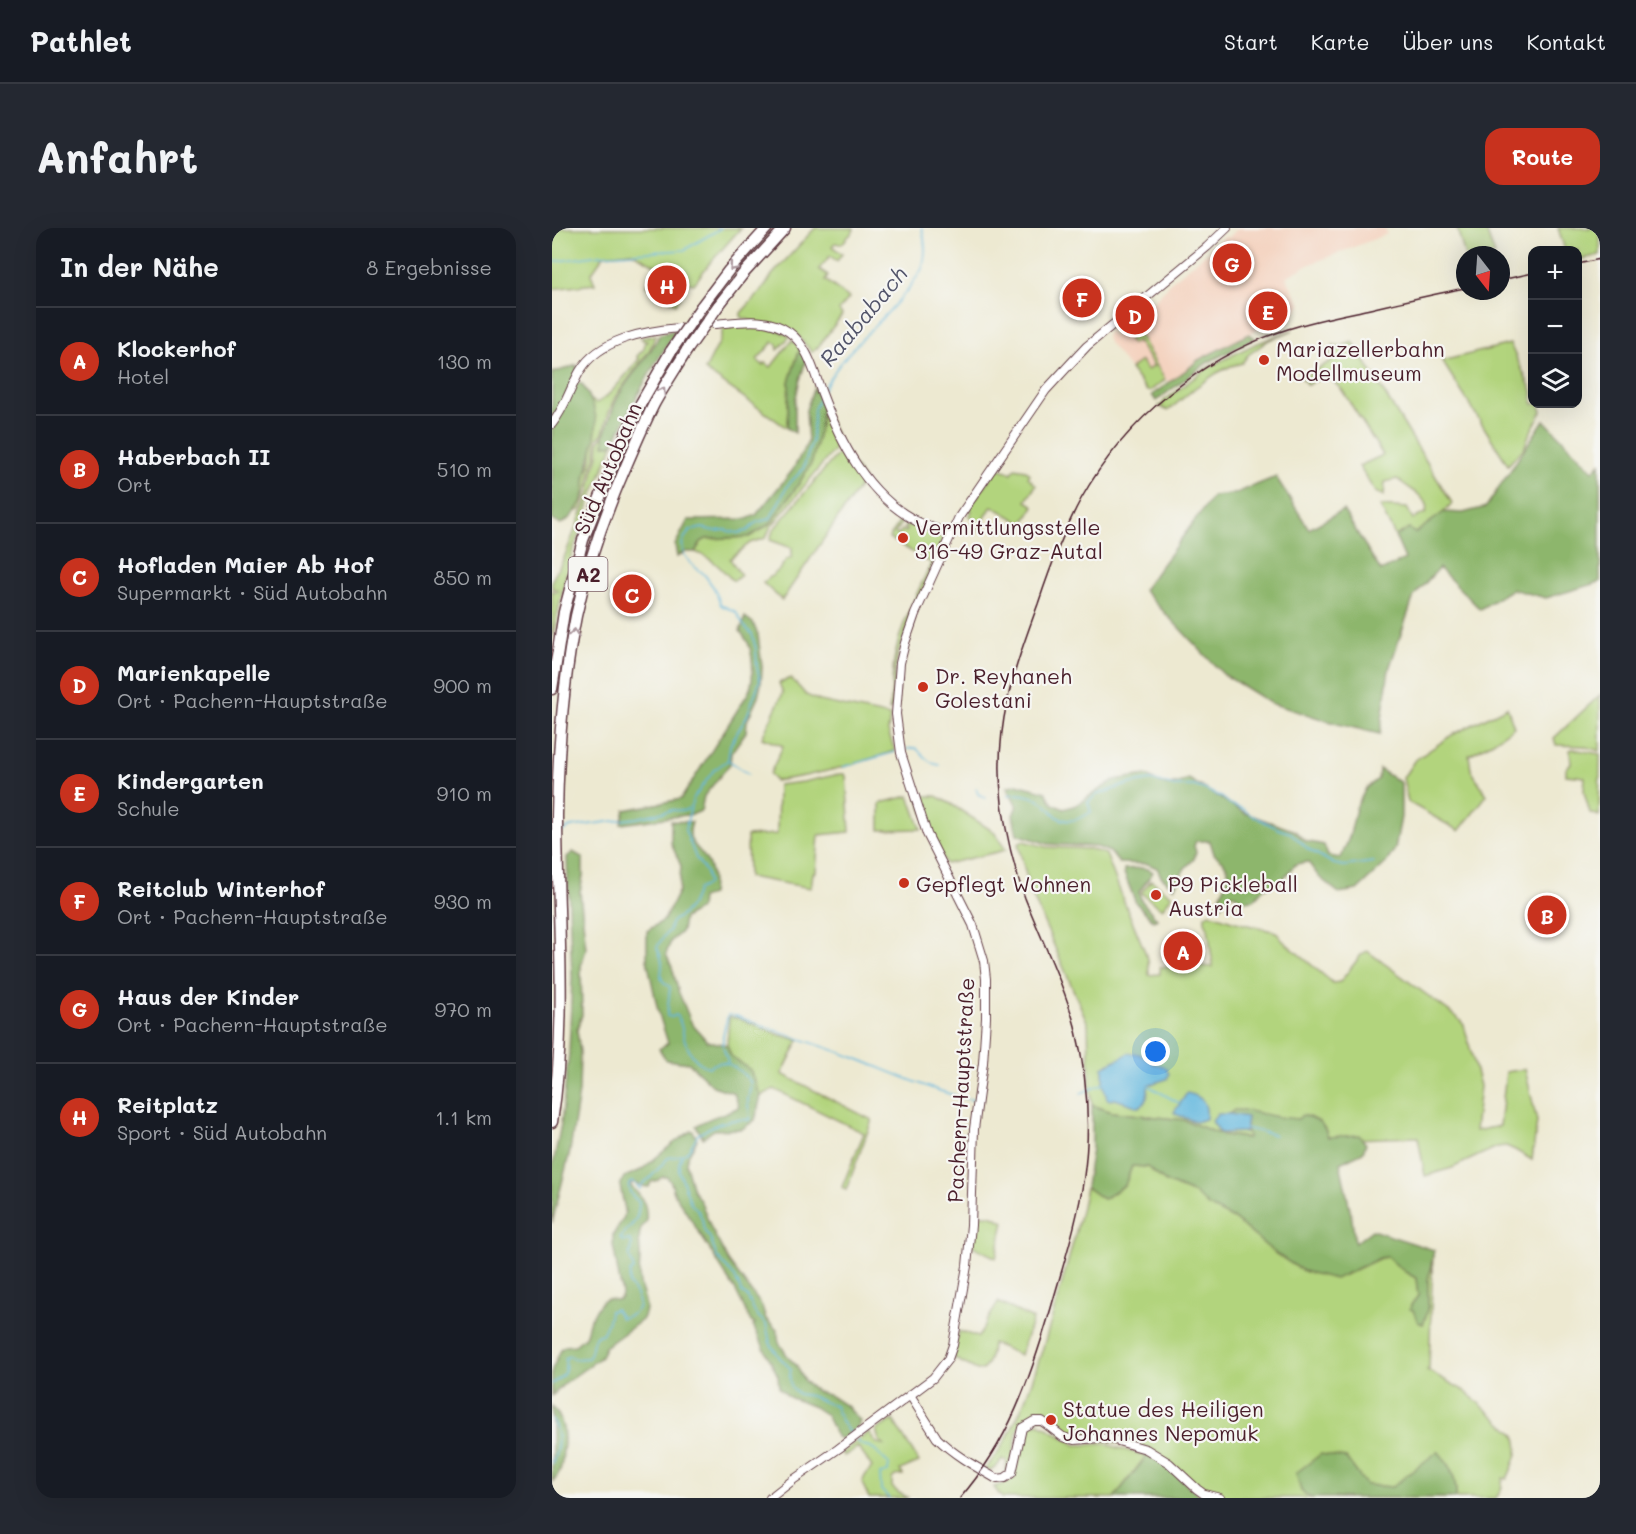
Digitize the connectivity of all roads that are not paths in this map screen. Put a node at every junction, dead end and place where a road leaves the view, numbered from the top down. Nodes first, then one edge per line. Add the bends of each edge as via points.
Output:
1 (767, 228) edge
2 (785, 228) edge
3 (1227, 228) edge
4 (714, 324) dead end
5 (679, 327) dead end
6 (552, 424) edge
7 (950, 534) junction
8 (552, 689) edge
9 (552, 1122) edge
10 (910, 1395) junction
11 (770, 1498) edge
12 (1221, 1498) edge

1 -> 8 highway, Süd Autobahn / A2, bridge via 729,270 671,351 623,440 584,540 564,612
9 -> 2 highway, Süd Autobahn / A2, bridge via 560,1035 558,770 562,705 577,616 597,540 649,415 718,306
3 - 7 main road, Pachern-Hauptstraße via 1062,372
4 - 7 street via 771,323 796,337 848,452 862,474 907,515
5 - 6 street via 623,339 593,355
7 - 10 main road, Pachern-Hauptstraße via 905,643 898,680 897,728 927,834 978,938 986,979 986,1018 974,1129 967,1266 953,1345 933,1378
10 - 11 main road, Pachern-Hauptstraße
10 - 12 main road via 942,1443 997,1479 1012,1473 1022,1428 1042,1420 1063,1437 1111,1439 1146,1449 1204,1494

